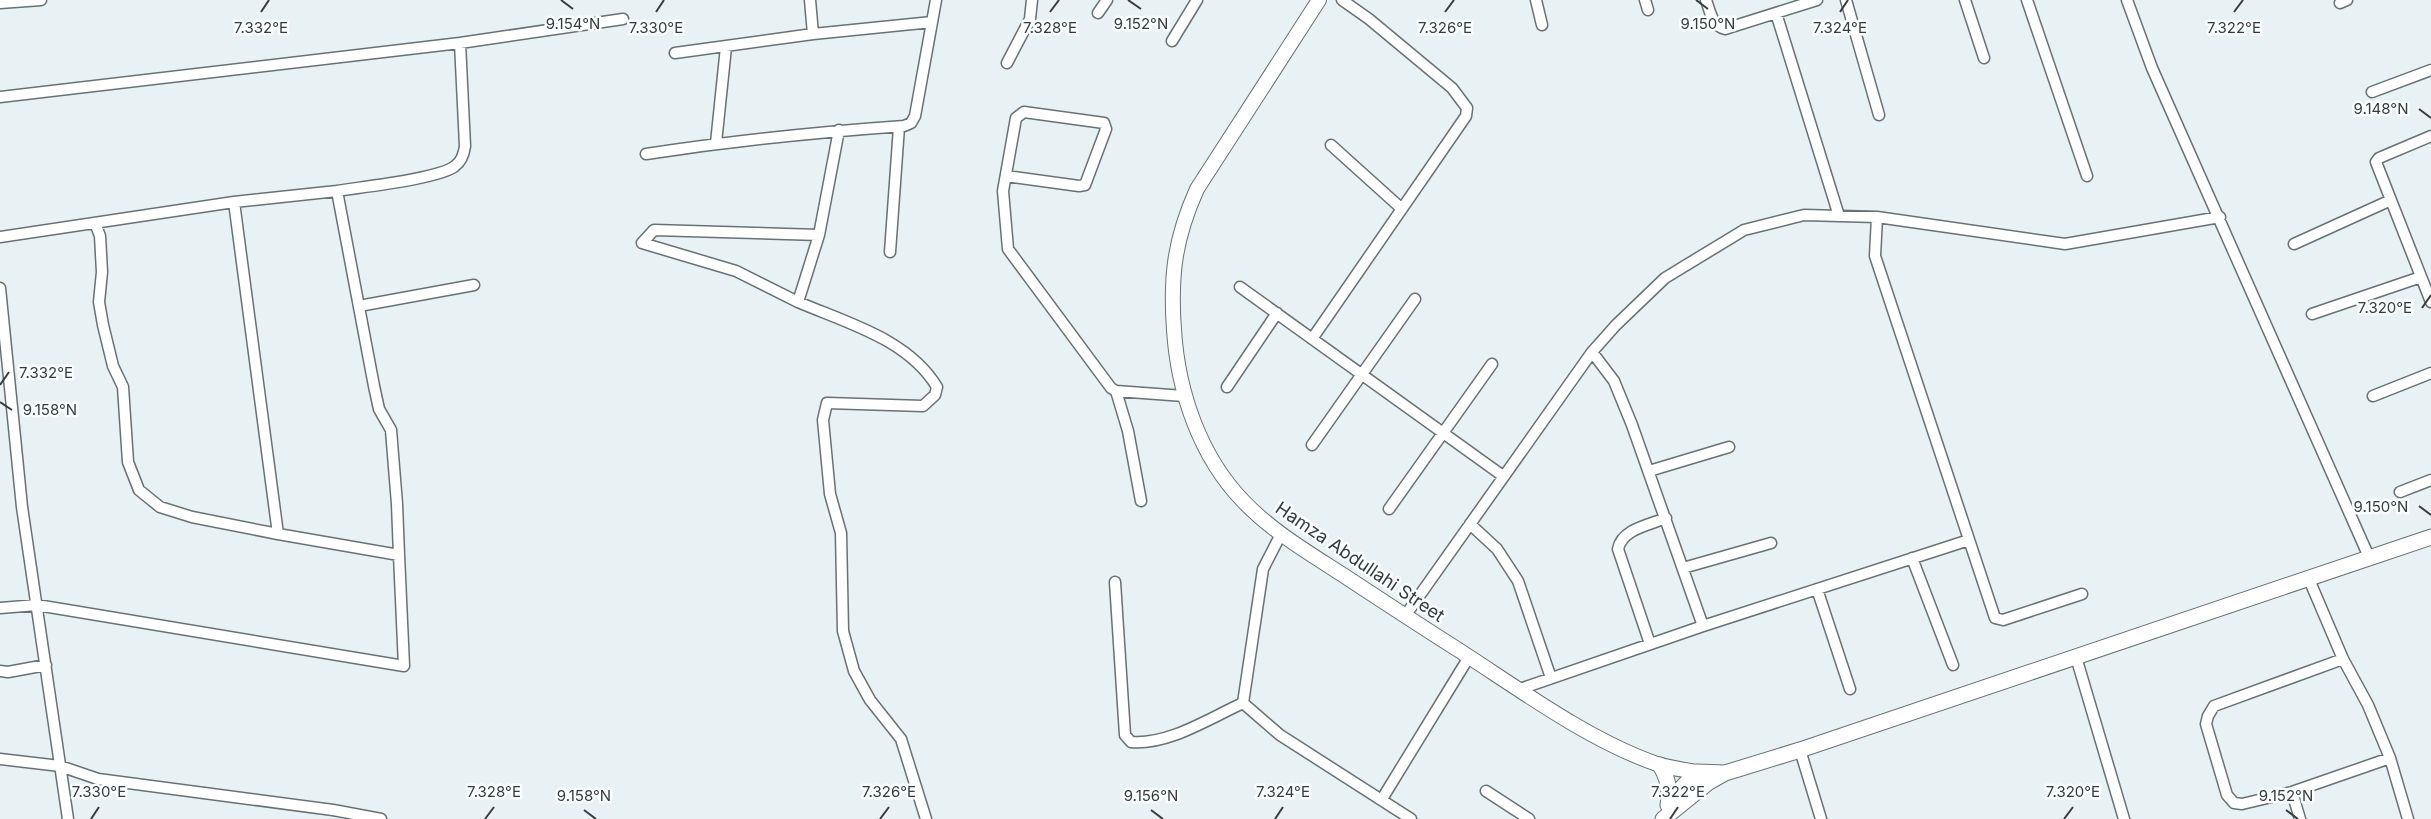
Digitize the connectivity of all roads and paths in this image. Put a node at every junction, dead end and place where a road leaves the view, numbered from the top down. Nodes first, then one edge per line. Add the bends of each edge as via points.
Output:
1 (41, 0) edge
2 (810, 0) edge
3 (936, 0) edge
4 (1032, 0) edge
5 (1107, 0) edge
6 (1197, 0) edge
7 (1319, 0) edge
8 (1342, 0) edge
9 (1536, 0) edge
10 (1706, 0) edge
11 (1817, 0) edge
12 (1846, 0) edge
13 (1965, 0) edge
14 (2027, 0) edge
15 (2127, 0) edge
16 (0, 3) edge
17 (1098, 13) dead end
18 (1776, 13) junction
19 (623, 19) dead end
20 (932, 22) junction
21 (1542, 25) dead end
22 (813, 34) junction
23 (1172, 41) dead end
24 (460, 43) junction
25 (726, 47) junction
26 (675, 53) dead end
27 (1984, 58) dead end
28 (1007, 63) dead end
29 (2431, 70) edge
30 (2372, 92) dead end
31 (0, 97) edge
32 (1879, 115) dead end
33 (899, 126) junction
34 (839, 130) junction
35 (2431, 136) edge
36 (716, 143) junction
37 (1331, 145) dead end
38 (646, 154) dead end
39 (1006, 176) junction
40 (2087, 176) dead end
41 (337, 190) junction
42 (2391, 200) junction
43 (234, 202) junction
44 (1402, 209) junction
45 (1839, 216) junction
46 (1877, 217) junction
47 (2220, 217) junction
48 (96, 223) junction
49 (819, 235) junction
50 (0, 237) edge
51 (2294, 244) dead end
52 (890, 252) dead end
53 (2421, 277) junction
54 (474, 285) dead end
55 (1240, 287) dead end
56 (0, 288) edge
57 (1415, 299) dead end
58 (798, 302) junction
59 (2431, 302) edge
60 (359, 306) junction
61 (1276, 314) junction
62 (2312, 314) dead end
63 (1312, 339) junction
64 (1592, 352) junction
65 (1492, 364) dead end
66 (2431, 373) edge
67 (1360, 374) junction
68 (1227, 387) dead end
69 (1116, 391) junction
70 (1184, 396) junction
71 (2373, 396) dead end
72 (1443, 433) junction
73 (1312, 445) dead end
74 (1729, 447) dead end
75 (1649, 471) junction
76 (1503, 476) junction
77 (2431, 480) edge
78 (2400, 492) dead end
79 (1141, 501) dead end
80 (1389, 509) dead end
81 (1666, 518) junction
82 (1470, 524) junction
83 (278, 534) junction
84 (1281, 534) junction
85 (2431, 537) edge
86 (1969, 540) junction
87 (1771, 543) dead end
88 (399, 555) junction
89 (2369, 557) junction
90 (1912, 558) junction
91 (1683, 568) junction
92 (2308, 577) junction
93 (1115, 582) dead end
94 (1817, 589) junction
95 (2082, 594) dead end
96 (37, 605) junction
97 (0, 608) edge
98 (1406, 616) junction
99 (1703, 626) junction
100 (1650, 644) junction
101 (1469, 657) junction
102 (2076, 657) junction
103 (2343, 659) junction
104 (46, 665) junction
105 (1953, 665) dead end
106 (0, 671) edge
107 (1551, 678) junction
108 (1520, 688) junction
109 (1850, 688) dead end
110 (1244, 703) junction
111 (1800, 750) junction
112 (2390, 758) junction
113 (0, 759) edge
114 (60, 765) junction
115 (1660, 765) junction
116 (1697, 772) junction
117 (1725, 773) junction
118 (1486, 791) dead end
119 (1696, 792) junction
120 (2292, 792) junction
121 (1382, 800) junction
122 (1669, 801) junction
123 (1664, 818) edge
124 (68, 819) edge
125 (381, 819) edge
126 (926, 819) edge
127 (1411, 819) edge
128 (1529, 819) edge
129 (1821, 819) edge
130 (2124, 819) edge
131 (2300, 819) edge
132 (2408, 819) edge

1 - 16 street
2 - 22 street
3 - 20 street
4 - 28 street via 1030,19
5 - 17 street
6 - 23 street
7 - 70 street, Hamza Abdullahi Street via 1197,189 1184,219 1175,251 1172,303 1175,352
8 - 44 street via 1452,88 1467,108 1466,116
9 - 21 street
10 - 18 street via 1714,22 1725,29
11 - 18 street
12 - 32 street
13 - 27 street
14 - 40 street
15 - 47 street via 2152,68
18 - 45 street
19 - 24 street
20 - 22 street
20 - 33 street via 915,116 911,123
22 - 25 street
24 - 31 street
24 - 41 street via 465,146 455,166 429,176
25 - 26 street
25 - 36 street
29 - 30 street
33 - 34 street
33 - 52 street
34 - 36 street
34 - 49 street
35 - 42 street via 2376,162
36 - 38 street
37 - 44 street
39 - 39 street via 1085,185 1106,129 1104,123 1020,113
39 - 69 street via 1008,249
41 - 43 street
41 - 60 street
42 - 51 street
42 - 53 street
43 - 48 street
43 - 83 street
44 - 63 street
45 - 46 street
45 - 64 street via 1804,215 1744,230 1665,278
46 - 47 street via 2065,244
46 - 86 street via 1875,256
47 - 89 street
48 - 50 street
48 - 83 street via 102,272 99,302 113,366 123,387 128,462 139,490 160,507
49 - 58 street
49 - 58 street via 654,230 642,243 736,271
53 - 59 street
53 - 62 street
54 - 60 street
55 - 61 street
56 - 96 street via 22,507
57 - 67 street
58 - 126 street via 887,340 928,372 937,387 935,395 923,406 827,403 823,420 830,494 841,533 843,631 854,670 870,700 901,740
60 - 88 street via 379,409 391,430
61 - 63 street
61 - 68 street
63 - 67 street
64 - 75 street via 1614,381
64 - 76 street
65 - 72 street
66 - 71 street
67 - 72 street
67 - 73 street
69 - 70 street
69 - 79 street
70 - 84 street, Hamza Abdullahi Street via 1205,448 1230,485
72 - 76 street
72 - 80 street
74 - 75 street
75 - 81 street
76 - 82 street
77 - 78 street
81 - 91 street
81 - 100 street via 1625,534 1618,549
82 - 98 street
82 - 107 street via 1497,549 1518,581
83 - 88 street
84 - 98 street, Hamza Abdullahi Street
84 - 110 street via 1263,569
85 - 89 main road
86 - 90 street
86 - 95 street via 1998,620
87 - 91 street
88 - 96 street via 404,666
89 - 92 main road
90 - 94 street
90 - 105 street
91 - 99 street
92 - 102 main road
92 - 103 street
93 - 110 street via 1125,735 1131,742 1173,735
94 - 99 street
94 - 109 street
96 - 97 street
96 - 104 street
98 - 101 street, Hamza Abdullahi Street
99 - 100 street
100 - 107 street
101 - 108 street, Hamza Abdullahi Street
101 - 121 street
102 - 111 main road
102 - 130 street
103 - 112 street
103 - 120 street via 2214,706 2208,716 2206,724 2227,795 2235,804
104 - 106 street
104 - 114 street
107 - 108 street
108 - 115 street, Hamza Abdullahi Street via 1574,724
110 - 121 street via 1280,735
111 - 117 main road
111 - 129 street
112 - 120 street
112 - 132 street
113 - 114 street
114 - 124 street
114 - 125 street via 98,779
115 - 116 street, Hamza Abdullahi Street
115 - 122 main road via 1666,775
116 - 117 main road
116 - 119 main road
116 - 122 main road
117 - 119 main road
118 - 128 street
119 - 123 main road
120 - 131 street
121 - 127 street
122 - 123 main road

